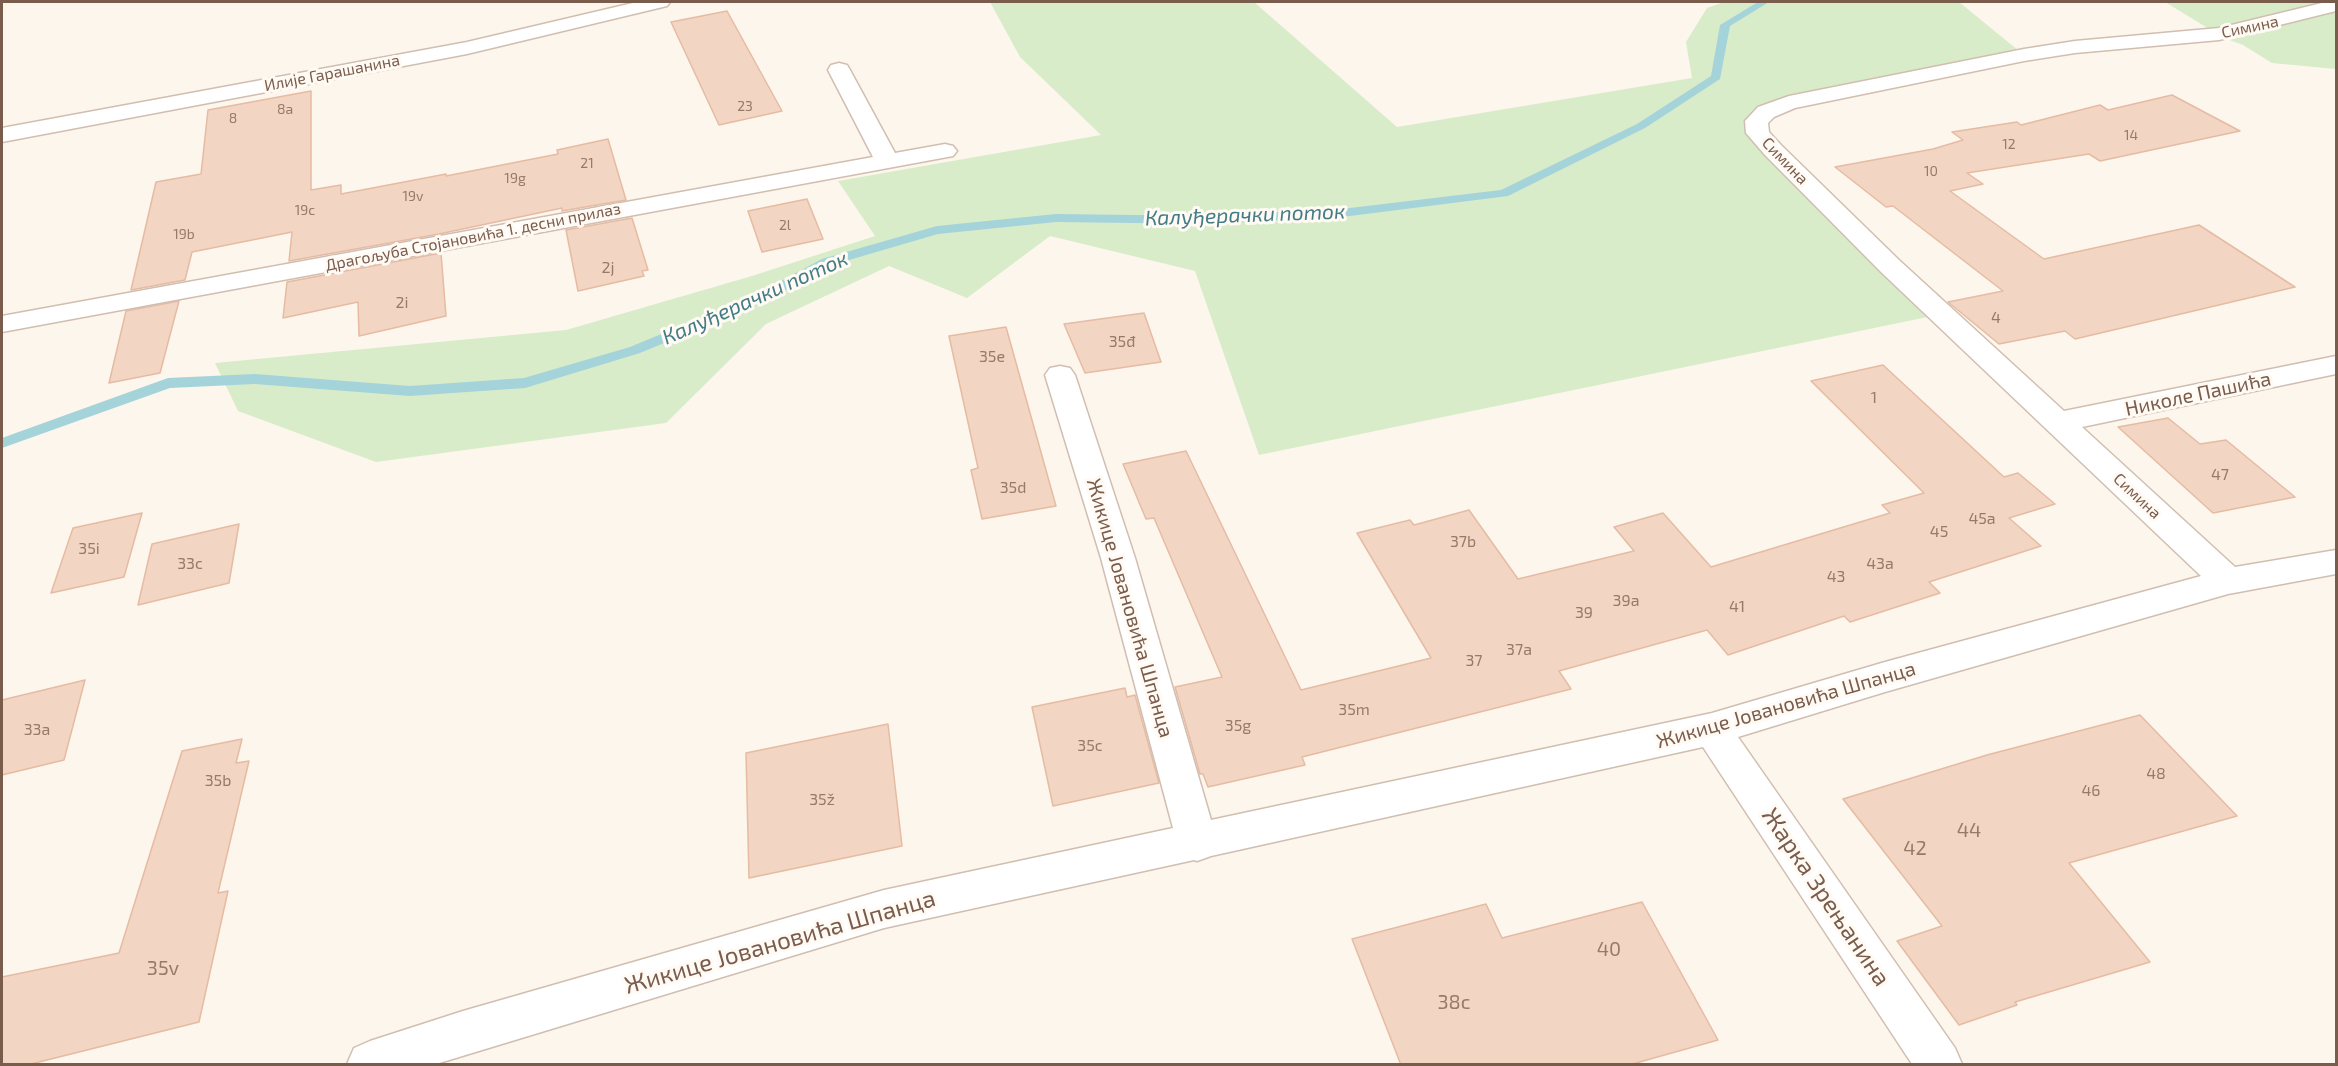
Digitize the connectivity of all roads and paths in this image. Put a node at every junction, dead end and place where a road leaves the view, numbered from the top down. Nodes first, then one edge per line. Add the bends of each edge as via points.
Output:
1 (660, 2) edge
2 (2337, 5) edge
3 (839, 70) dead end
4 (2, 135) edge
5 (945, 151) dead end
6 (887, 161) junction
7 (2, 324) edge
8 (2337, 365) edge
9 (1060, 375) dead end
10 (2059, 422) junction
11 (2337, 562) edge
12 (2228, 581) junction
13 (1712, 729) junction
14 (1197, 843) junction
15 (370, 1065) edge
16 (1939, 1065) edge

1 - 4 street, Илије Гарашанина via 467,48
2 - 10 street, Симина via 2219,34 2024,55 1789,103 1766,112 1756,121 1758,133 1781,158 1890,266
3 - 6 street
5 - 6 street, Драгољуба Стојановића 1. десни прилаз
6 - 7 street, Драгољуба Стојановића 1. десни прилаз
8 - 10 street, Николе Пашића
9 - 14 street, Жикице Јовановића Шпанца via 1118,558
10 - 12 street, Симина
11 - 12 street, Жикице Јовановића Шпанца
12 - 13 street, Жикице Јовановића Шпанца
13 - 14 street, Жикице Јовановића Шпанца
13 - 16 street, Жарка Зрењанина
14 - 15 street, Жикице Јовановића Шпанца via 884,909 475,1029

